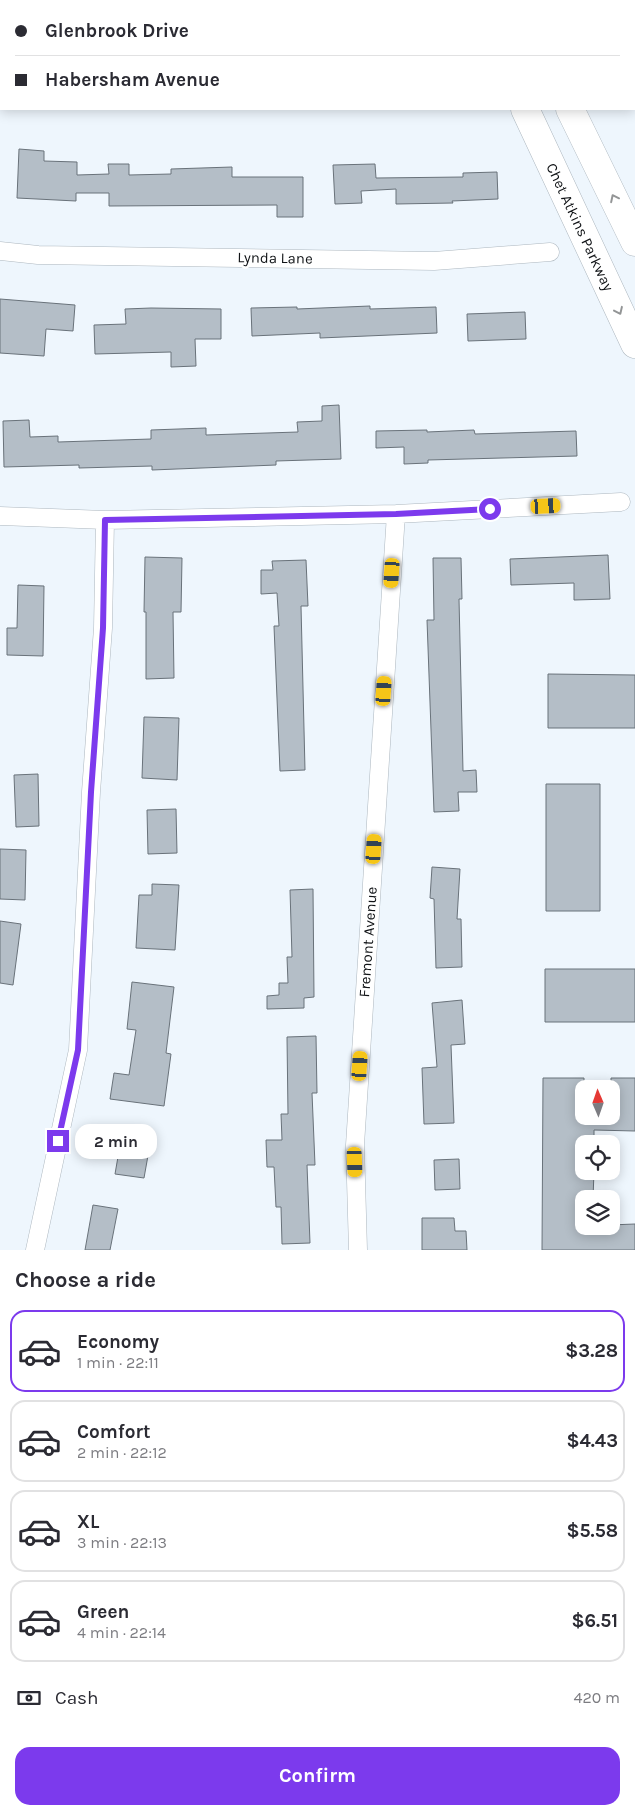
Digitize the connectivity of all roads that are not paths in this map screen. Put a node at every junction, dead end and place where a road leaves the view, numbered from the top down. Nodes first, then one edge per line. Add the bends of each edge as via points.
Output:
1 (524, 110) edge
2 (570, 110) edge
3 (635, 242) edge
4 (0, 251) edge
5 (550, 252) dead end
6 (635, 344) edge
7 (621, 502) dead end
8 (396, 514) junction
9 (0, 516) edge
10 (105, 520) junction
11 (35, 1250) edge
12 (358, 1250) edge

1 -> 6 highway, Chet Atkins Parkway
3 -> 2 highway
4 - 5 street, Lynda Lane via 38,255 434,261
7 - 8 street
8 - 10 street
8 - 12 street, Fremont Avenue via 355,1145
9 - 10 street
10 - 11 street via 103,628 78,1050

